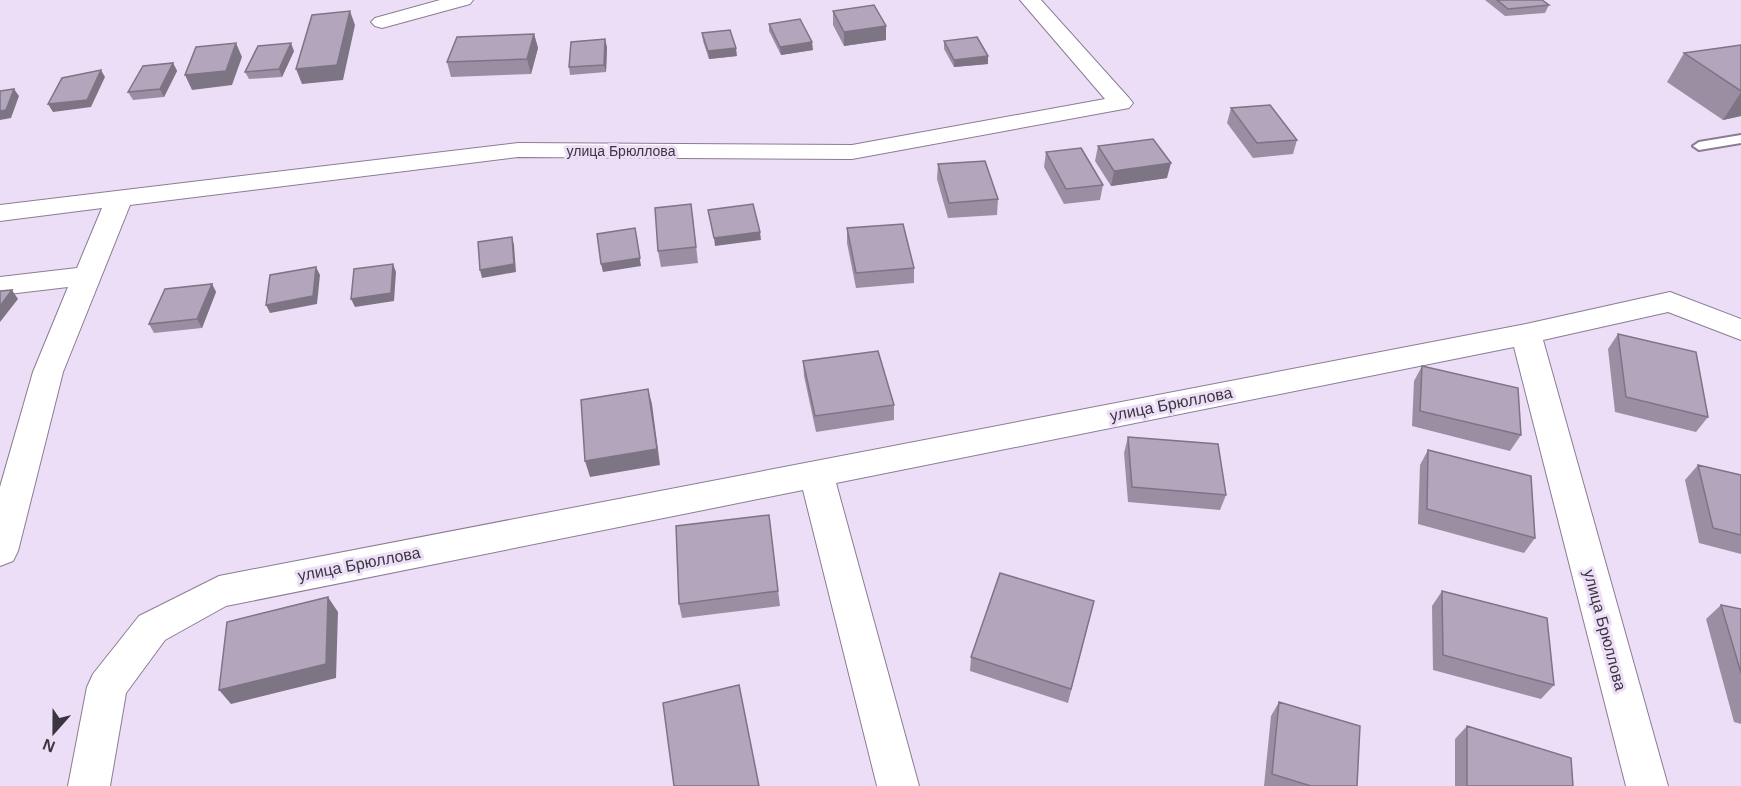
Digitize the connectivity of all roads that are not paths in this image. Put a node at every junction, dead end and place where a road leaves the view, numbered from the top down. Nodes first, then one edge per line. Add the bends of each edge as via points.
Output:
1 (463, 0) edge
2 (1030, 0) edge
3 (382, 22) dead end
4 (1741, 139) edge
5 (1699, 146) dead end
6 (119, 199) junction
7 (0, 213) edge
8 (88, 276) junction
9 (0, 286) edge
10 (1741, 330) edge
11 (1526, 334) junction
12 (816, 474) junction
13 (6, 511) edge
14 (0, 550) edge
15 (89, 786) edge
16 (898, 786) edge
17 (1647, 786) edge

1 - 3 street
2 - 6 street, улица Брюллова via 1121,103 852,152 518,150
4 - 5 lane
6 - 7 street, улица Брюллова
6 - 8 street
8 - 9 street
8 - 13 street via 48,372
10 - 11 street, улица Брюллова via 1670,302
11 - 12 street, улица Брюллова
11 - 17 street, улица Брюллова
12 - 15 street, улица Брюллова via 219,592 152,628 107,687
12 - 16 street
13 - 14 street

